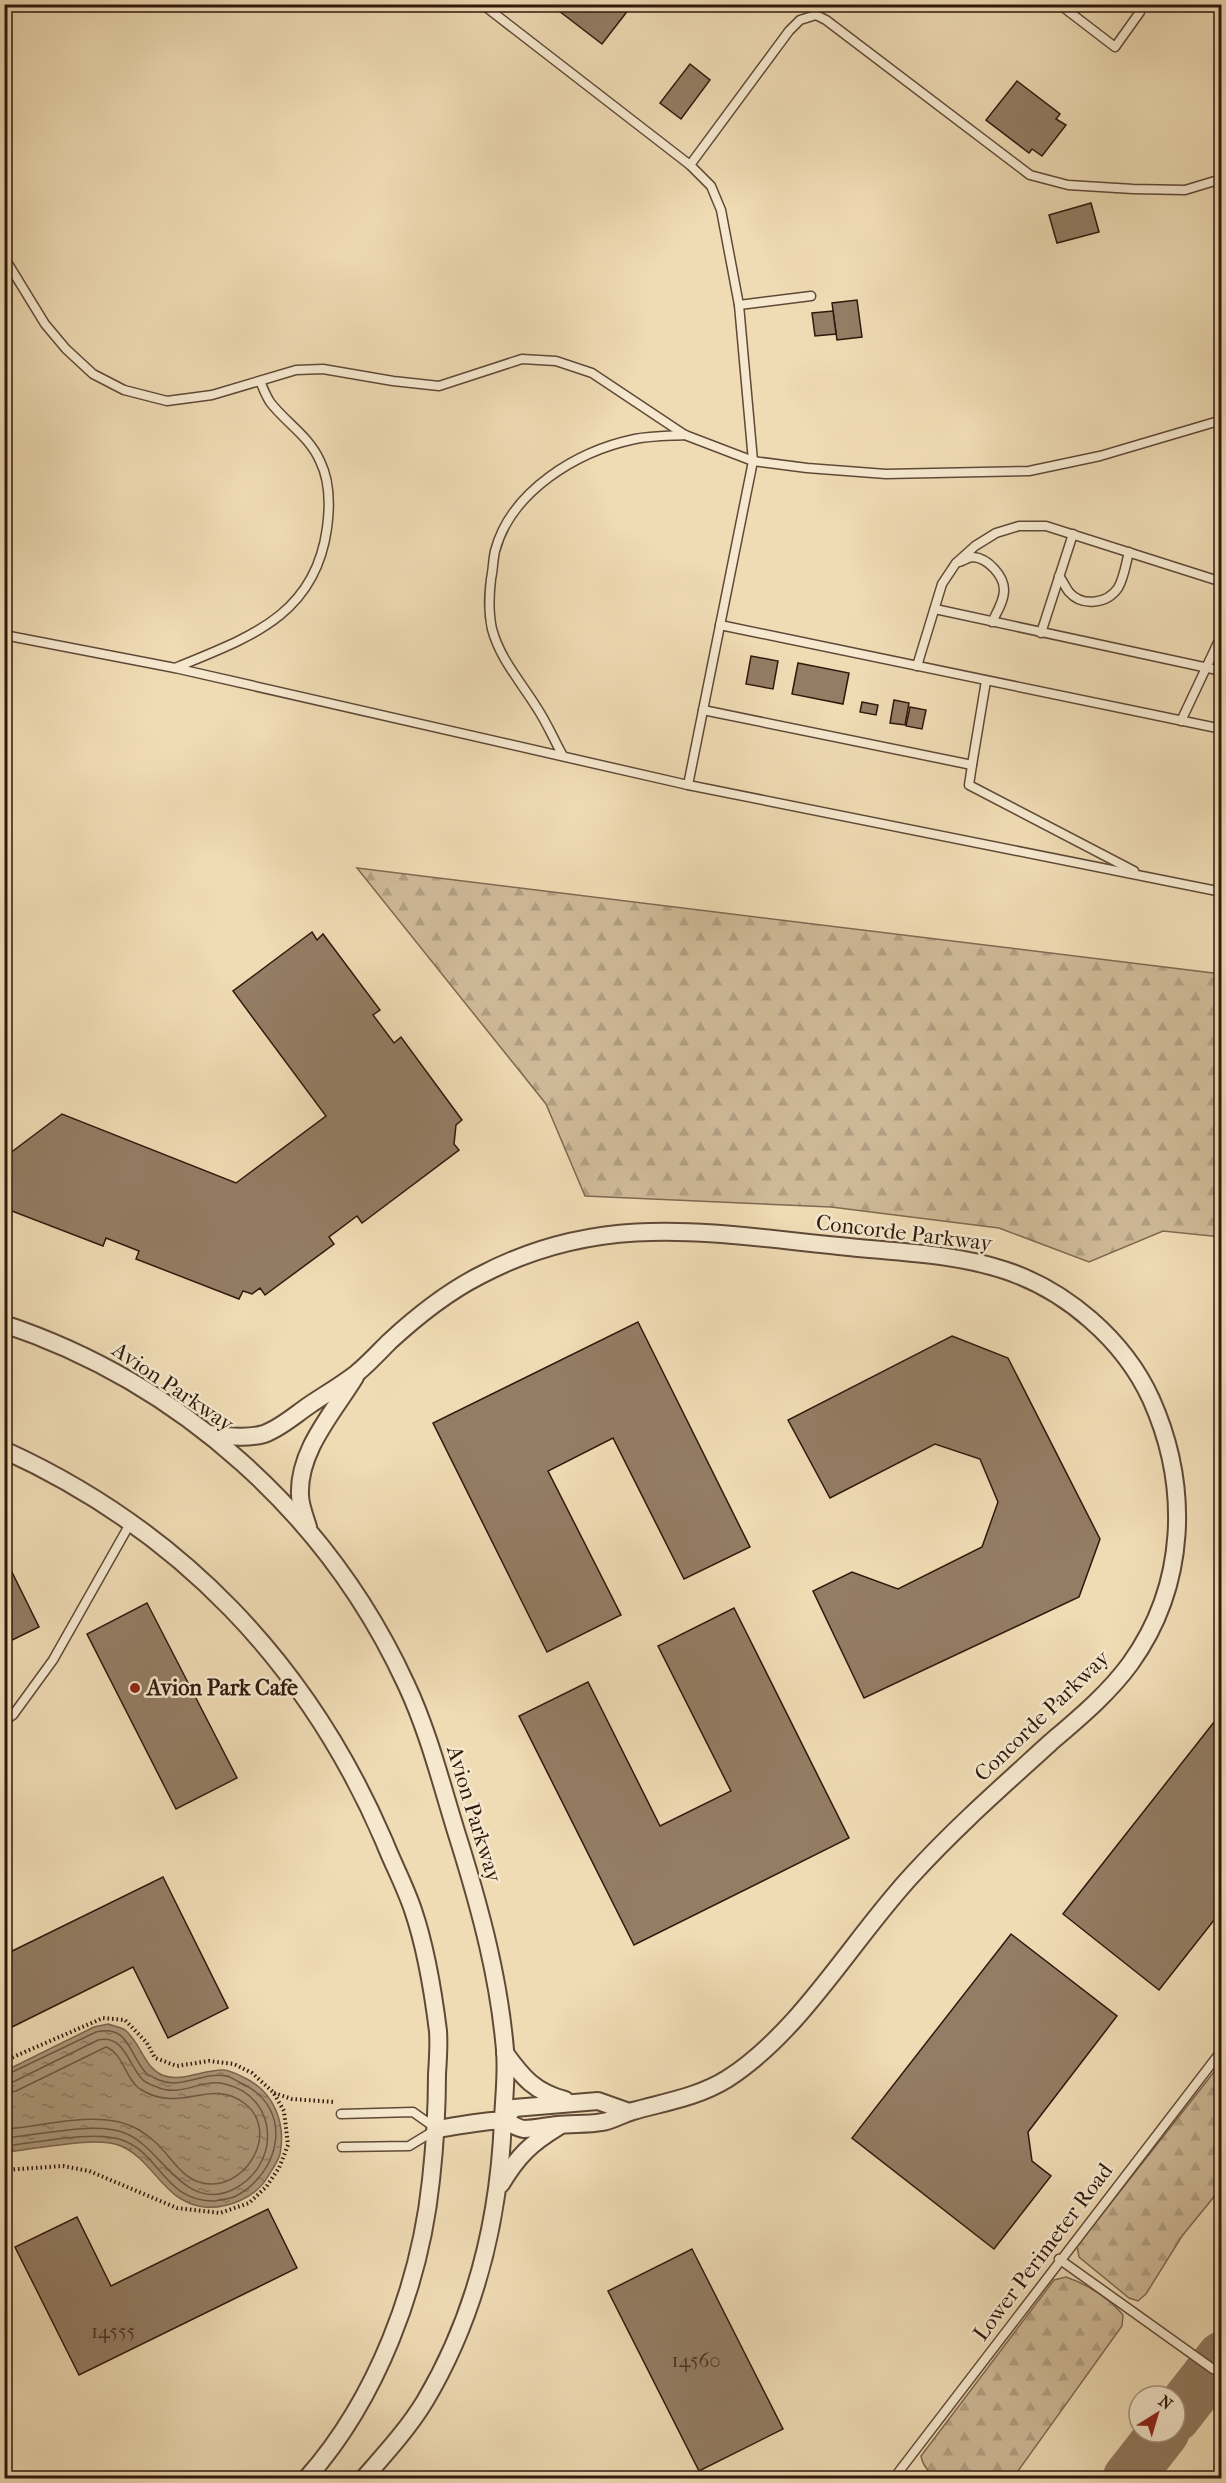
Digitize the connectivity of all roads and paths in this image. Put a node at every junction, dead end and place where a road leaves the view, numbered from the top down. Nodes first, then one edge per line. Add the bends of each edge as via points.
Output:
1 (482, 4) edge
2 (1059, 4) edge
3 (1140, 12) dead end
4 (690, 165) junction
5 (1221, 176) edge
6 (4, 257) edge
7 (811, 296) dead end
8 (739, 305) junction
9 (260, 381) junction
10 (1221, 420) edge
11 (685, 435) junction
12 (753, 461) junction
13 (1073, 534) junction
14 (1129, 552) junction
15 (956, 563) junction
16 (1059, 576) junction
17 (1221, 582) edge
18 (935, 609) junction
19 (992, 622) junction
20 (720, 625) junction
21 (1041, 633) junction
22 (1221, 634) edge
23 (4, 635) edge
24 (917, 666) junction
25 (175, 668) junction
26 (1205, 669) junction
27 (1221, 671) edge
28 (986, 681) junction
29 (703, 710) junction
30 (1181, 721) junction
31 (1221, 729) edge
32 (563, 756) junction
33 (972, 765) junction
34 (688, 785) junction
35 (1144, 876) junction
36 (1221, 892) edge
37 (4, 1324) edge
38 (359, 1371) junction
39 (209, 1434) junction
40 (4, 1450) edge
41 (131, 1522) junction
42 (309, 1530) junction
43 (4, 1720) edge
44 (1221, 2049) edge
45 (505, 2053) junction
46 (4, 2061) edge
47 (273, 2092) junction
48 (339, 2103) dead end
49 (574, 2103) junction
50 (628, 2112) junction
51 (341, 2114) dead end
52 (502, 2121) junction
53 (563, 2124) junction
54 (437, 2129) junction
55 (342, 2147) dead end
56 (4, 2170) edge
57 (497, 2190) junction
58 (1059, 2259) junction
59 (1213, 2368) dead end
60 (307, 2478) edge
61 (364, 2478) edge
62 (894, 2478) edge

1 - 4 lane
2 - 3 lane via 1115,47
4 - 5 lane via 789,31 800,20 816,15 1030,176 1068,185 1165,190 1185,190
4 - 8 lane via 711,186 722,210
6 - 9 lane via 45,324 66,349 93,374 124,390 167,401 212,395
7 - 8 lane
8 - 12 lane
9 - 11 lane via 296,370 323,369 439,386 522,359 556,361 592,373
9 - 25 lane via 271,402 308,439 321,462 328,486 325,544 314,575 274,622 243,640
10 - 12 lane via 1100,456 1029,471 886,474
11 - 12 lane
11 - 32 lane via 635,439 595,451 565,466 520,503 495,551 488,604 493,630 506,663 538,709
12 - 20 lane
13 - 14 lane
13 - 15 lane via 1046,526 1019,526 996,533
13 - 16 lane
14 - 16 lane via 1118,587 1098,603 1070,593
14 - 17 lane
15 - 18 lane via 942,584
15 - 19 lane via 973,557 987,562 999,574 1004,589
16 - 21 lane
18 - 19 lane
18 - 24 lane
19 - 21 lane
20 - 24 lane
20 - 29 lane
21 - 26 lane
22 - 26 lane
23 - 25 lane
24 - 28 lane
25 - 32 lane
26 - 27 lane
26 - 30 lane
28 - 30 lane
28 - 33 lane
29 - 33 lane
29 - 34 lane
30 - 31 lane
32 - 34 lane
33 - 35 lane via 969,785
34 - 35 lane
35 - 36 lane
37 - 39 street, Avion Parkway via 99,1362
38 - 39 street, Concorde Parkway via 260,1436
38 - 42 street, Concorde Parkway via 300,1473 300,1498
38 - 50 street, Concorde Parkway via 449,1293 505,1263 549,1247 613,1233 647,1230 711,1234 953,1258 1012,1272 1063,1299 1109,1339 1146,1389 1169,1445 1178,1522 1169,1585 1161,1610 1128,1666 1092,1706 946,1837 898,1889 787,2028 758,2055 727,2079 703,2091
39 - 42 street, Avion Parkway via 262,1479
40 - 41 street via 86,1491
41 - 43 lane via 53,1660 13,1716
41 - 54 street via 191,1570 253,1631 319,1717 347,1763 412,1908 423,1946 438,2034
42 - 45 street, Avion Parkway via 382,1637 428,1739 484,1923
44 - 58 lane, Lower Perimeter Road
45 - 49 street via 523,2078 546,2095
45 - 52 street, Avion Parkway
46 - 47 path via 103,2018 124,2020 147,2043 155,2058 177,2066 209,2061 234,2064 252,2073
47 - 48 path via 292,2099
47 - 56 path via 284,2111 288,2145 279,2168 249,2203 220,2213 177,2208 89,2171 63,2166
49 - 50 street, Concorde Parkway via 598,2101
49 - 52 street, Concorde Parkway via 514,2108
50 - 53 street, Concorde Parkway via 606,2122
51 - 54 lane via 413,2112
52 - 53 street, Concorde Parkway via 520,2129
52 - 54 street, Concorde Parkway
52 - 57 street, Avion Parkway
53 - 57 street via 516,2158
54 - 55 lane via 410,2146
54 - 60 street via 427,2224 394,2334 373,2379 332,2446
57 - 61 street, Avion Parkway via 472,2303 451,2352 423,2404
58 - 59 lane
58 - 62 lane, Lower Perimeter Road

